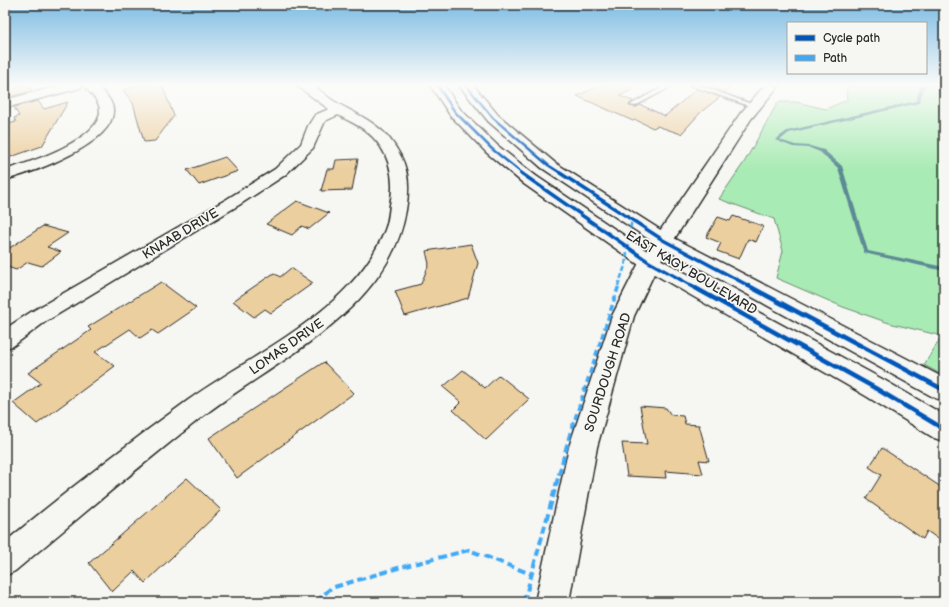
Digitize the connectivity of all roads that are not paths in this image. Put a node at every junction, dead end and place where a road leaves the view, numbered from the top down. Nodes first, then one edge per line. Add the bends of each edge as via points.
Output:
1 (107, 113) edge
2 (331, 113) edge
3 (344, 113) edge
4 (457, 113) edge
5 (490, 113) edge
6 (749, 113) edge
7 (5, 175) edge
8 (656, 251) junction
9 (5, 340) edge
10 (944, 390) edge
11 (944, 429) edge
12 (5, 561) edge
13 (552, 602) edge

1 - 7 street via 101,126 70,150 51,160
2 - 9 street, KNAAB DRIVE via 320,118 308,145 280,172 38,316
3 - 12 street, LOMAS DRIVE via 377,134 390,151 401,179 400,208 396,224 381,256 368,275 338,308 295,343 222,390 115,469
4 - 8 main road, EAST KAGY BOULEVARD via 492,149 530,180
5 - 8 main road, EAST KAGY BOULEVARD via 548,165
6 - 8 main road, SOURDOUGH ROAD
8 - 10 main road, EAST KAGY BOULEVARD
8 - 11 main road, EAST KAGY BOULEVARD
8 - 13 main road, SOURDOUGH ROAD via 623,316 583,447

